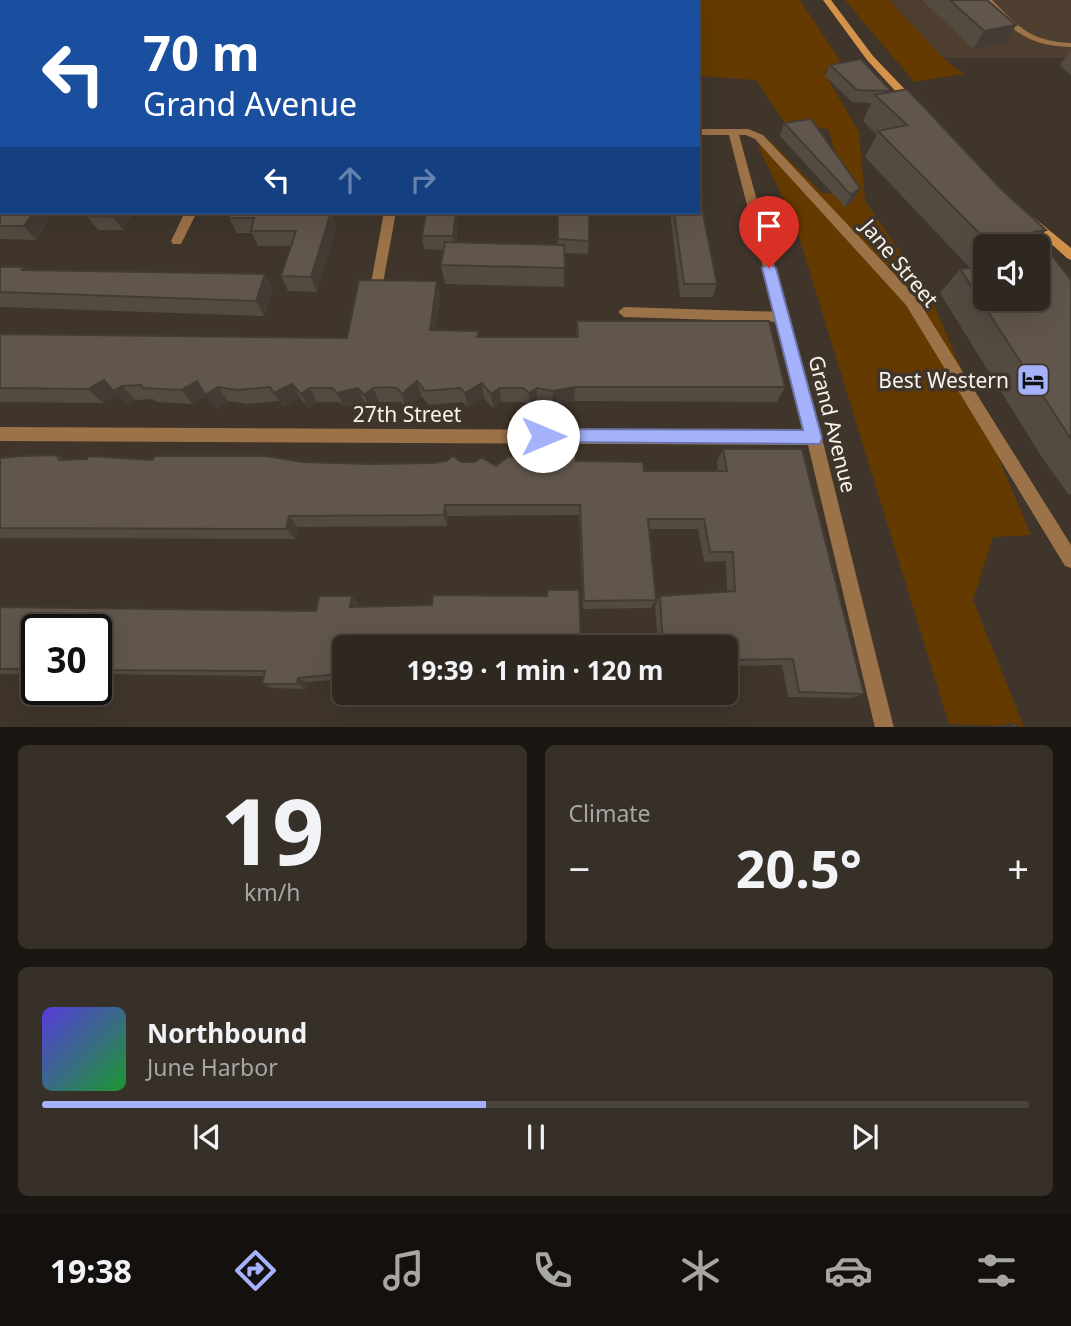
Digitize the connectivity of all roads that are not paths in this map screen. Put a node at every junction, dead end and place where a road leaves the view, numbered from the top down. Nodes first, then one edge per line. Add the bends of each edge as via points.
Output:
1 (827, 0) edge
2 (988, 0) edge
3 (1071, 45) edge
4 (922, 113) edge
5 (700, 132) edge
6 (733, 132) junction
7 (190, 214) edge
8 (390, 214) edge
9 (1028, 216) edge
10 (177, 241) dead end
11 (1071, 255) edge
12 (377, 283) edge
13 (624, 313) dead end
14 (782, 317) junction
15 (0, 433) edge
16 (814, 438) junction
17 (1071, 561) edge
18 (885, 727) edge

1 - 4 main road via 870,58
2 - 3 lane via 1025,38 1046,45
5 - 6 street, Jane Street
6 - 14 street, Grand Avenue
6 - 17 street, Jane Street via 759,137 911,301
7 - 10 street
8 - 12 street
9 - 11 main road
13 - 14 lane
14 - 16 street, Grand Avenue
15 - 16 street, 27th Street
16 - 18 street, Grand Avenue

